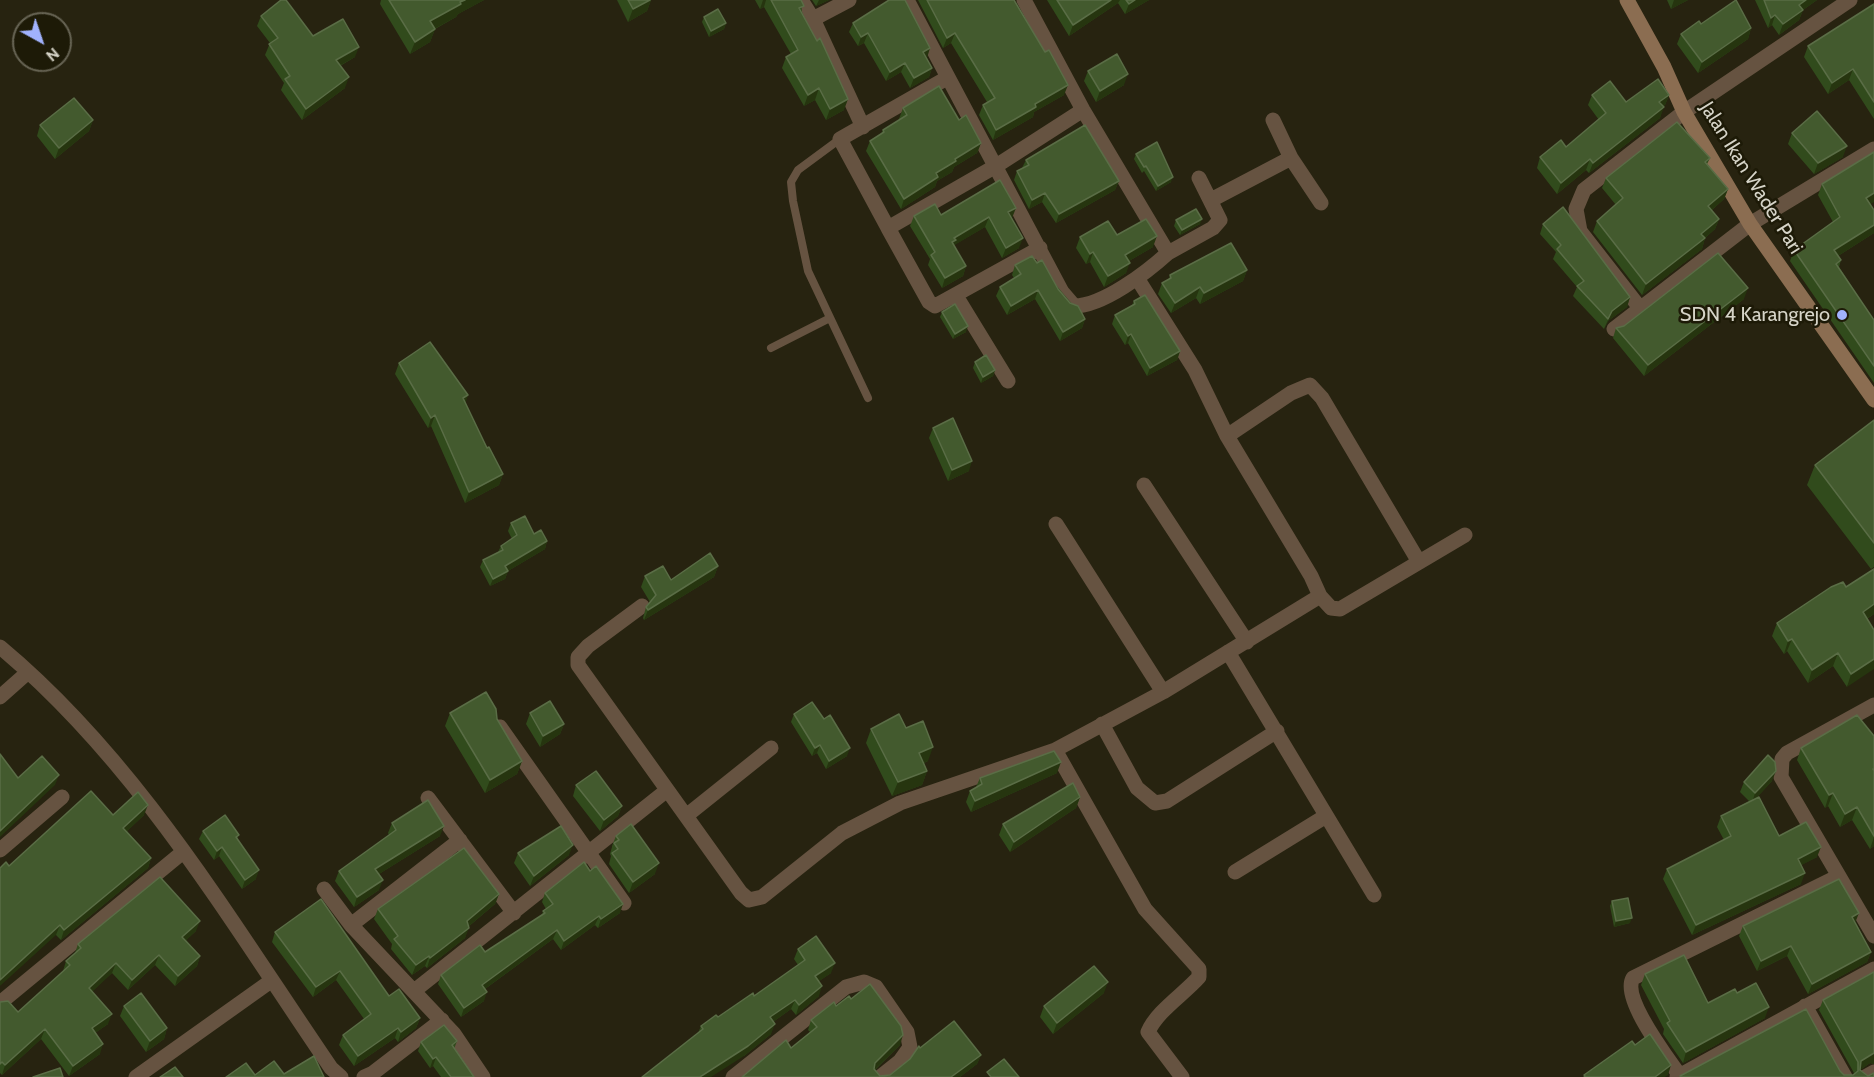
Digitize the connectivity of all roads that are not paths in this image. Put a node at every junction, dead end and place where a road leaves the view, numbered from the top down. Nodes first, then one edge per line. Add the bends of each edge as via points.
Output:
1 (801, 0) edge
2 (849, 0) edge
3 (907, 0) edge
4 (1024, 0) edge
5 (1627, 0) edge
6 (1850, 0) edge
7 (813, 19) junction
8 (947, 78) junction
9 (1083, 110) junction
10 (1684, 112) junction
11 (1273, 120) dead end
12 (862, 127) junction
13 (840, 139) junction
14 (1874, 149) edge
15 (1291, 158) junction
16 (996, 166) junction
17 (1199, 178) dead end
18 (1211, 200) junction
19 (1321, 203) dead end
20 (1750, 224) junction
21 (888, 228) junction
22 (1040, 248) junction
23 (1168, 254) junction
24 (1137, 278) junction
25 (956, 296) junction
26 (1640, 308) junction
27 (830, 318) junction
28 (1614, 329) edge
29 (771, 348) dead end
30 (1008, 381) dead end
31 (868, 398) dead end
32 (1874, 400) edge
33 (1227, 436) junction
34 (1144, 485) dead end
35 (1056, 524) dead end
36 (1465, 535) dead end
37 (1419, 562) junction
38 (1320, 596) junction
39 (642, 606) dead end
40 (1246, 642) junction
41 (0, 647) edge
42 (1228, 652) junction
43 (27, 673) junction
44 (1163, 692) junction
45 (0, 697) edge
46 (1874, 705) edge
47 (1102, 724) junction
48 (500, 727) edge
49 (1277, 731) junction
50 (771, 748) dead end
51 (1055, 750) junction
52 (666, 791) junction
53 (62, 797) dead end
54 (428, 798) edge
55 (686, 816) junction
56 (1326, 816) junction
57 (460, 840) junction
58 (0, 850) edge
59 (183, 852) junction
60 (587, 853) junction
61 (1235, 872) dead end
62 (1839, 876) junction
63 (324, 889) dead end
64 (1374, 895) dead end
65 (624, 903) edge
66 (514, 913) junction
67 (351, 925) junction
68 (1874, 936) edge
69 (1874, 969) edge
70 (271, 981) junction
71 (414, 991) junction
72 (0, 1002) edge
73 (1805, 1006) junction
74 (442, 1020) junction
75 (1874, 1072) edge
76 (1679, 1076) edge
77 (136, 1077) edge
78 (341, 1077) edge
79 (364, 1077) edge
80 (483, 1077) edge
81 (733, 1077) edge
82 (880, 1077) edge
83 (1182, 1077) edge
84 (1845, 1077) edge
85 (1865, 1077) edge

1 - 7 street
2 - 7 street
3 - 8 street
4 - 9 street
5 - 10 street, Jalan Ikan Wader Pari
6 - 10 street
7 - 12 street
8 - 12 street
8 - 16 street
9 - 16 street
9 - 23 street
10 - 20 street, Jalan Ikan Wader Pari
10 - 26 street via 1584,190 1576,209 1580,231
11 - 15 street
12 - 13 street
13 - 21 street
13 - 27 lane via 798,170 791,182 808,271
14 - 20 street
15 - 18 street
15 - 19 street
16 - 21 street
16 - 22 street
17 - 18 street
18 - 23 street via 1220,215 1217,224
20 - 26 street
20 - 32 street, Jalan Ikan Wader Pari
21 - 25 street via 929,302 935,306
22 - 24 street via 1062,292 1074,306 1088,306
22 - 25 street
23 - 24 street
24 - 33 street via 1195,370
25 - 30 street
26 - 28 street
27 - 29 lane
27 - 31 lane
33 - 37 street via 1290,393 1310,385 1322,398
33 - 38 street
34 - 40 street
35 - 44 street
36 - 37 street
37 - 38 street via 1340,609 1331,608
38 - 40 street
39 - 52 street via 588,646 578,657 578,665
40 - 42 street
41 - 43 street
42 - 44 street
42 - 49 street
43 - 45 street
43 - 59 street via 82,727 144,798
44 - 47 street
46 - 62 street via 1859,720 1787,753 1780,767 1781,777
47 - 49 street via 1137,788 1155,803 1167,801
47 - 51 street
48 - 60 street
49 - 56 street
50 - 55 street
51 - 55 street via 900,803 842,833 762,897 749,900
51 - 83 street via 1145,909 1198,969 1199,977 1153,1021 1148,1032
52 - 55 street
52 - 60 street
53 - 58 street
54 - 57 street
56 - 61 street
56 - 64 street
57 - 66 street
57 - 67 street
59 - 70 street
59 - 72 street
60 - 65 street
60 - 66 street
62 - 68 street
62 - 76 street via 1633,978 1631,994
63 - 67 street
66 - 71 street
67 - 71 street
69 - 73 street
70 - 77 street
70 - 78 street
71 - 74 street
73 - 76 street
73 - 84 street
74 - 79 street
74 - 80 street
75 - 85 street
81 - 82 street via 846,987 864,982 876,987 908,1032 910,1047

